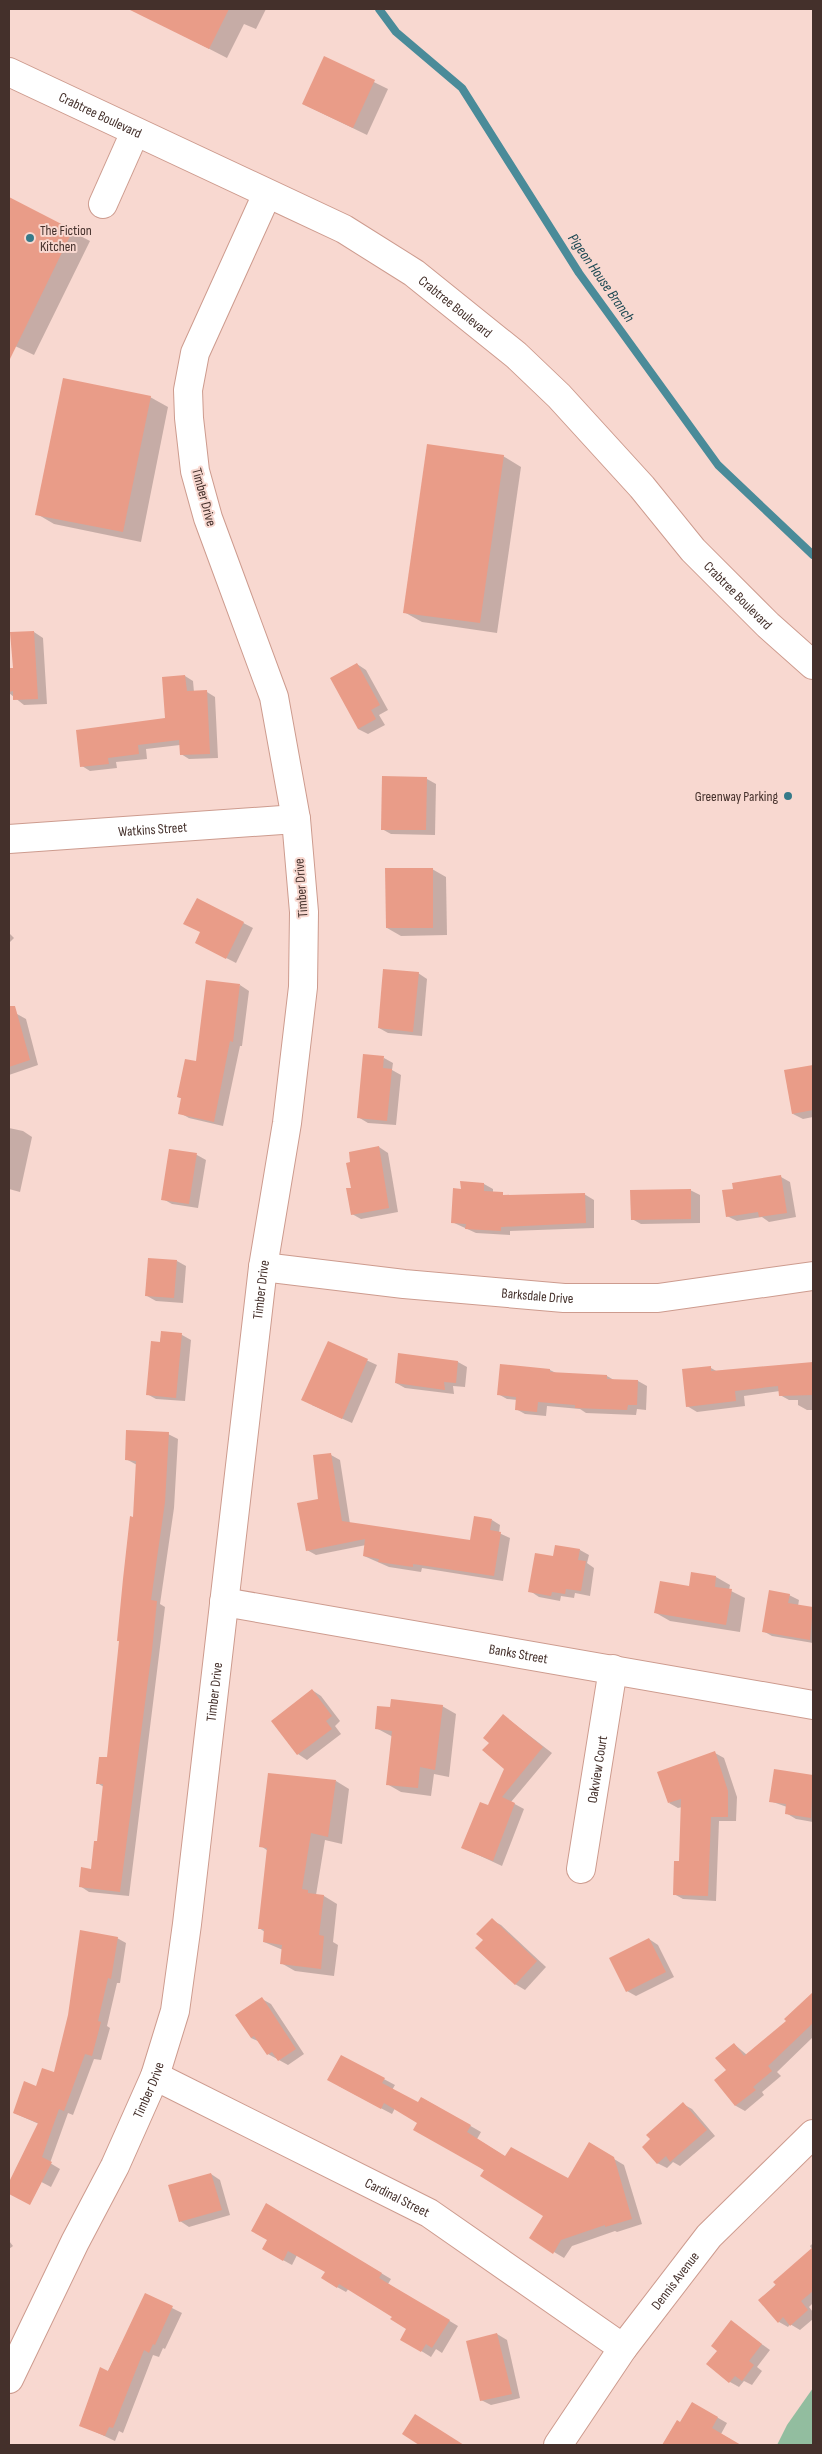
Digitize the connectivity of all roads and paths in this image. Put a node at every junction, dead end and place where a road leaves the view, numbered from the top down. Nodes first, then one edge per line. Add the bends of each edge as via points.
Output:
1 (9, 72) edge
2 (135, 132) junction
3 (267, 194) junction
4 (103, 204) dead end
5 (813, 665) edge
6 (296, 819) junction
7 (9, 839) edge
8 (263, 1267) junction
9 (813, 1276) edge
10 (224, 1602) junction
11 (613, 1669) junction
12 (813, 1705) edge
13 (580, 1869) dead end
14 (155, 2076) junction
15 (813, 2134) edge
16 (623, 2348) junction
17 (10, 2372) edge
18 (558, 2445) edge

1 - 2 street, Crabtree Boulevard
2 - 3 street, Crabtree Boulevard
2 - 4 street
3 - 5 street, Crabtree Boulevard via 344,229 377,249 414,273 516,355 642,487 693,550
3 - 6 street, Timber Drive via 195,353 188,390 189,418 195,471 208,518 274,697
6 - 7 street, Watkins Street
6 - 8 street, Timber Drive via 304,912 303,987 287,1123
8 - 9 street, Barksdale Drive via 564,1298 658,1298
8 - 10 street, Timber Drive
10 - 11 street, Banks Street
10 - 14 street, Timber Drive via 175,2011
11 - 12 street, Banks Street
11 - 13 street, Oakview Court
14 - 16 street, Cardinal Street via 430,2213
14 - 17 street, Timber Drive via 114,2166
15 - 16 street, Dennis Avenue via 708,2236
16 - 18 street, Dennis Avenue

